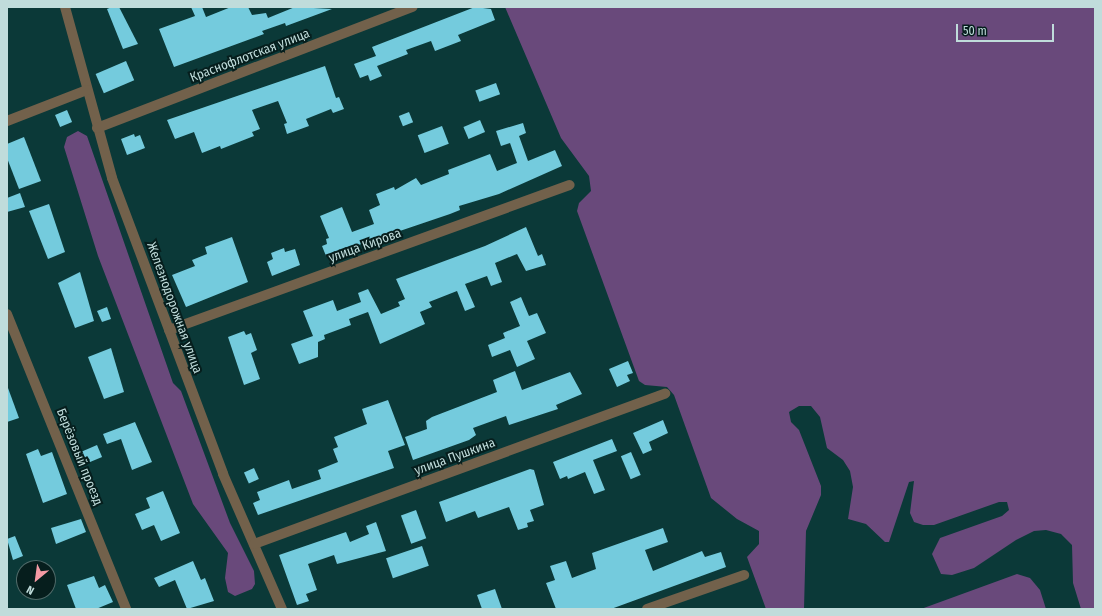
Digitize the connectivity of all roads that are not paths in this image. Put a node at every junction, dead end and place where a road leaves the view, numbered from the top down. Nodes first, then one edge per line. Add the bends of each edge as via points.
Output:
1 (65, 7) edge
2 (413, 7) edge
3 (87, 90) junction
4 (7, 121) edge
5 (97, 128) junction
6 (570, 185) dead end
7 (7, 314) edge
8 (169, 330) junction
9 (665, 394) dead end
10 (254, 544) junction
11 (744, 575) dead end
12 (126, 609) edge
13 (282, 609) edge
14 (647, 609) edge

1 - 3 street, Железнодорожная улица
2 - 5 street, Краснофлотская улица
3 - 4 street
3 - 5 street, Железнодорожная улица
5 - 8 street, Железнодорожная улица
6 - 8 street, улица Кирова
7 - 12 street, Берёзовый проезд
8 - 10 street, Железнодорожная улица via 222,474
9 - 10 street, улица Пушкина
10 - 13 street, Железнодорожная улица
11 - 14 street

